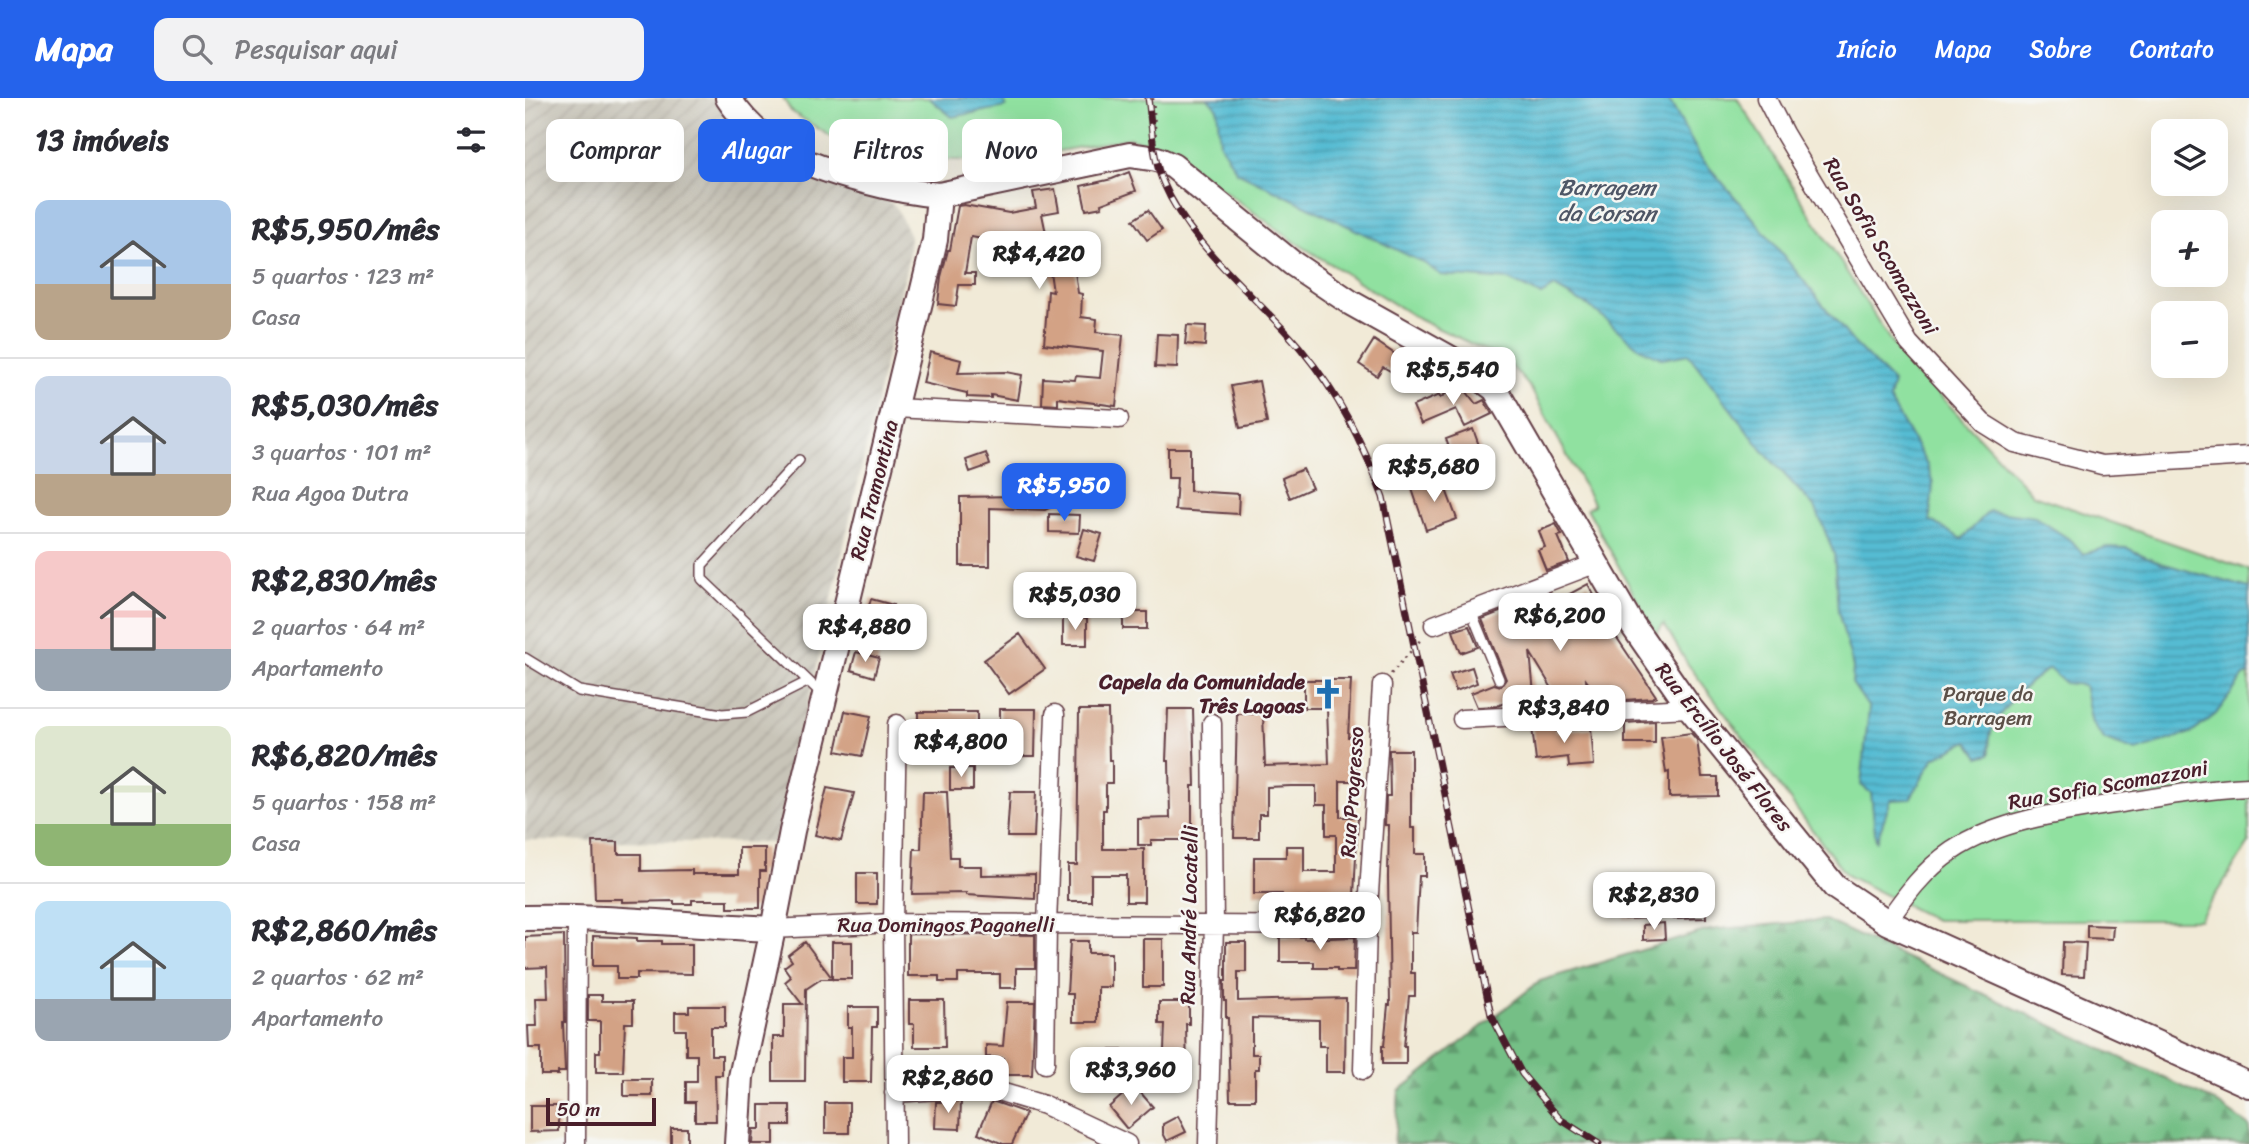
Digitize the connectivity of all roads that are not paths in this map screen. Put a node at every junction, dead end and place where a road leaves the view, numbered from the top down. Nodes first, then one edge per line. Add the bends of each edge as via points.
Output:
1 (729, 98) edge
2 (1766, 98) edge
3 (939, 195) junction
4 (894, 408) junction
5 (1119, 419) dead end
6 (2249, 456) edge
7 (799, 460) dead end
8 (1597, 563) junction
9 (1471, 611) junction
10 (1434, 625) dead end
11 (525, 658) edge
12 (1499, 679) dead end
13 (1382, 685) road end
14 (816, 689) junction
15 (1690, 708) junction
16 (1055, 714) dead end
17 (1462, 719) dead end
18 (1212, 723) dead end
19 (897, 724) dead end
20 (2249, 787) edge
21 (577, 917) junction
22 (525, 918) edge
23 (1887, 922) junction
24 (893, 923) junction
25 (1047, 925) junction
26 (1214, 925) junction
27 (1367, 926) junction
28 (773, 929) junction
29 (1045, 1064) dead end
30 (1363, 1070) dead end
31 (2249, 1085) edge
32 (894, 1093) junction
33 (576, 1144) edge
34 (737, 1144) edge
35 (895, 1144) edge
36 (1127, 1144) edge
37 (1208, 1144) edge

1 - 3 street via 741,117 776,148 817,169 910,193
2 - 6 street, Rua Sofia Scomazzoni via 1909,342 1983,423 2015,443 2102,465
3 - 4 street, Rua Tramontina via 936,240
3 - 8 street, Rua Ercílio José Flores via 1130,155 1173,166 1292,263 1495,389
4 - 5 street
4 - 14 street, Rua Tramontina
7 - 14 lane via 702,565 702,579
8 - 9 street
8 - 15 street, Rua Ercílio José Flores via 1629,620
9 - 10 street
9 - 12 lane
11 - 14 lane via 579,691 722,714 747,712
13 - 27 street, Rua Progresso
14 - 28 street, Rua Tramontina
15 - 17 street
15 - 23 street, Rua Ercílio José Flores via 1835,887
16 - 25 street
18 - 26 street, Rua André Locatelli
19 - 24 street
20 - 23 street, Rua Sofia Scomazzoni via 2208,789 2065,812 2000,828 1953,850 1917,880
21 - 22 street, Rua Domingos Paganelli
21 - 28 street, Rua Domingos Paganelli
21 - 33 street
23 - 31 street, Rua Ercílio José Flores
24 - 25 street, Rua Domingos Paganelli
24 - 28 street, Rua Domingos Paganelli
24 - 32 street
25 - 26 street, Rua Domingos Paganelli
25 - 29 street
26 - 27 street, Rua Domingos Paganelli
26 - 37 street, Rua André Locatelli
27 - 30 street, Rua Progresso
28 - 34 street, Rua Tramontina via 741,1077
32 - 35 street
32 - 36 street via 984,1087 1044,1105

